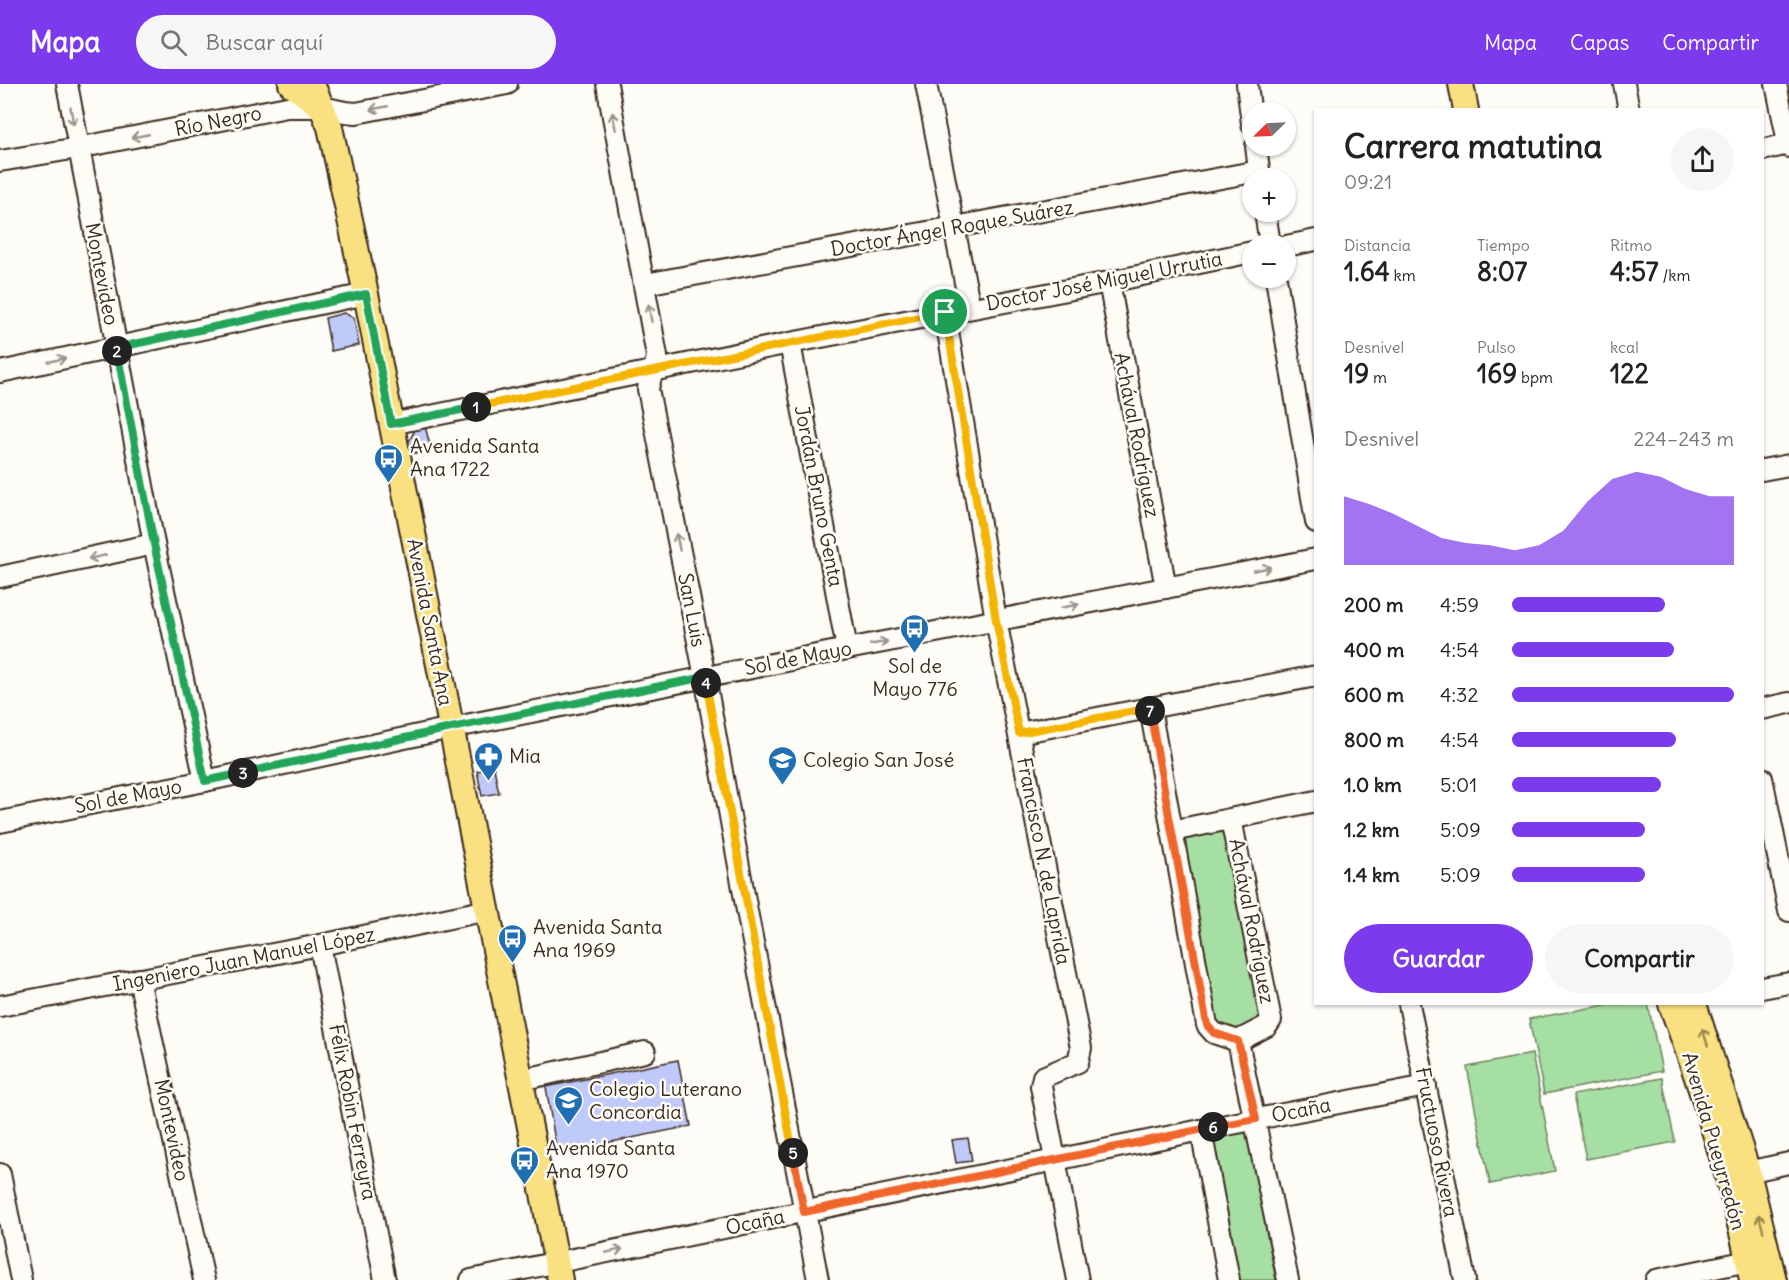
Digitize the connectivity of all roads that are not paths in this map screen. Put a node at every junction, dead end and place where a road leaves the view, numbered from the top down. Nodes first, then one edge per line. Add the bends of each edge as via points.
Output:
1 (67, 84) edge
2 (291, 84) edge
3 (312, 84) edge
4 (507, 84) edge
5 (607, 84) edge
6 (926, 84) edge
7 (1247, 84) edge
8 (1461, 84) edge
9 (1624, 84) edge
10 (1776, 84) edge
11 (436, 91) edge
12 (1249, 102) edge
13 (322, 107) junction
14 (1466, 108) edge
15 (1629, 108) edge
16 (1789, 145) edge
17 (78, 148) junction
18 (1764, 150) edge
19 (0, 161) edge
20 (1242, 178) edge
21 (954, 227) junction
22 (1314, 240) edge
23 (1296, 244) edge
24 (1242, 254) edge
25 (1108, 282) junction
26 (645, 284) junction
27 (1278, 288) edge
28 (366, 294) junction
29 (970, 308) junction
30 (945, 312) junction
31 (790, 343) junction
32 (116, 348) junction
33 (656, 370) junction
34 (0, 372) edge
35 (391, 424) junction
36 (1789, 465) edge
37 (1764, 470) edge
38 (1314, 510) edge
39 (154, 544) junction
40 (1314, 559) edge
41 (0, 577) edge
42 (1166, 588) junction
43 (996, 620) junction
44 (847, 649) junction
45 (1314, 676) edge
46 (705, 677) junction
47 (1789, 703) edge
48 (1150, 708) junction
49 (1764, 709) edge
50 (451, 728) junction
51 (1019, 733) junction
52 (205, 781) junction
53 (1764, 788) edge
54 (1314, 801) edge
55 (1231, 819) junction
56 (0, 822) edge
57 (1173, 831) junction
58 (488, 910) junction
59 (1789, 911) edge
60 (320, 945) junction
61 (139, 980) junction
62 (1789, 983) edge
63 (1764, 988) edge
64 (1409, 1005) edge
65 (1671, 1005) edge
66 (1694, 1005) edge
67 (0, 1006) edge
68 (1238, 1041) junction
69 (645, 1052) dead end
70 (521, 1080) junction
71 (1426, 1086) junction
72 (1256, 1119) junction
73 (1201, 1130) junction
74 (1056, 1161) junction
75 (1789, 1163) edge
76 (0, 1174) edge
77 (1738, 1174) junction
78 (804, 1212) junction
79 (1750, 1270) edge
80 (558, 1271) edge
81 (21, 1280) edge
82 (204, 1280) edge
83 (386, 1280) edge
84 (471, 1280) edge
85 (818, 1280) edge
86 (1078, 1280) edge
87 (1229, 1280) edge
88 (1288, 1280) edge
89 (1465, 1280) edge
90 (1656, 1280) edge
91 (1774, 1280) edge

1 -> 17 street, Montevideo
2 - 13 main road
3 - 13 main road, Avenida Santa Ana
4 - 11 street, Río Negro
26 -> 5 street, San Luis
6 - 21 street
7 - 12 street
8 - 14 main road
9 - 15 street
10 - 16 street
11 -> 13 street, Río Negro via 356,113
13 -> 17 street, Río Negro via 287,107
13 - 28 main road, Avenida Santa Ana via 330,127
16 - 18 street
17 - 19 street, Río Negro
17 - 32 street, Montevideo
20 - 21 street, Doctor Ángel Roque Suárez
21 - 26 street, Doctor Ángel Roque Suárez
21 - 29 street
22 - 23 street
24 - 25 street, Doctor José Miguel Urrutia
25 - 29 street, Doctor José Miguel Urrutia
25 - 42 street, Achával Rodríguez
33 -> 26 street, San Luis
27 - 38 street
28 - 32 street
28 - 35 main road, Avenida Santa Ana
29 - 30 street, Doctor José Miguel Urrutia
30 - 31 street, Doctor José Miguel Urrutia
30 - 43 street, Francisco N. de Laprida
31 - 33 street, Doctor José Miguel Urrutia
31 - 44 street, Jordán Bruno Genta
34 -> 32 street
32 - 39 street, Montevideo
33 - 35 street, Doctor José Miguel Urrutia
46 -> 33 street, San Luis via 648,390
35 - 50 main road, Avenida Santa Ana
36 - 37 street
39 -> 41 street
39 - 52 street, Montevideo
42 -> 40 street, Sol de Mayo
43 -> 42 street, Sol de Mayo
44 -> 43 street, Sol de Mayo
43 - 51 street, Francisco N. de Laprida
44 - 46 street, Sol de Mayo
45 - 48 street
46 - 50 street, Sol de Mayo
46 - 78 street, San Luis
47 - 49 street
48 - 51 street
48 - 57 street
50 - 52 street, Sol de Mayo
50 - 58 main road, Avenida Santa Ana
51 - 74 street, Francisco N. de Laprida via 1081,1048 1078,1062 1043,1077 1041,1086
52 - 56 street, Sol de Mayo
53 - 59 street
54 - 55 street
55 - 57 street
55 - 68 street, Achával Rodríguez via 1271,1020
57 - 68 street via 1207,1025 1214,1033
58 - 60 street, Ingeniero Juan Manuel López
58 - 70 main road, Avenida Santa Ana
60 - 61 street, Ingeniero Juan Manuel López
60 - 83 street, Félix Robin Ferreyra
61 - 67 street, Ingeniero Juan Manuel López
61 - 82 street, Montevideo
62 - 63 street
64 - 71 street, Fructuoso Rivera
65 - 77 main road, Avenida Pueyrredón
77 -> 66 main road, Avenida Pueyrredón
68 - 72 street
69 - 70 street
70 - 80 main road, Avenida Santa Ana
71 - 72 street, Ocaña
71 - 89 street, Fructuoso Rivera
72 - 73 street, Ocaña
72 - 88 street
73 - 74 street, Ocaña
73 - 87 street
74 - 78 street, Ocaña
74 - 86 street, Francisco N. de Laprida
75 - 77 street
76 - 81 street
77 - 79 main road, Avenida Pueyrredón
91 -> 77 main road, Avenida Pueyrredón
80 -> 78 street, Ocaña
78 - 85 street, San Luis
79 - 90 street
80 - 84 street, Ocaña

